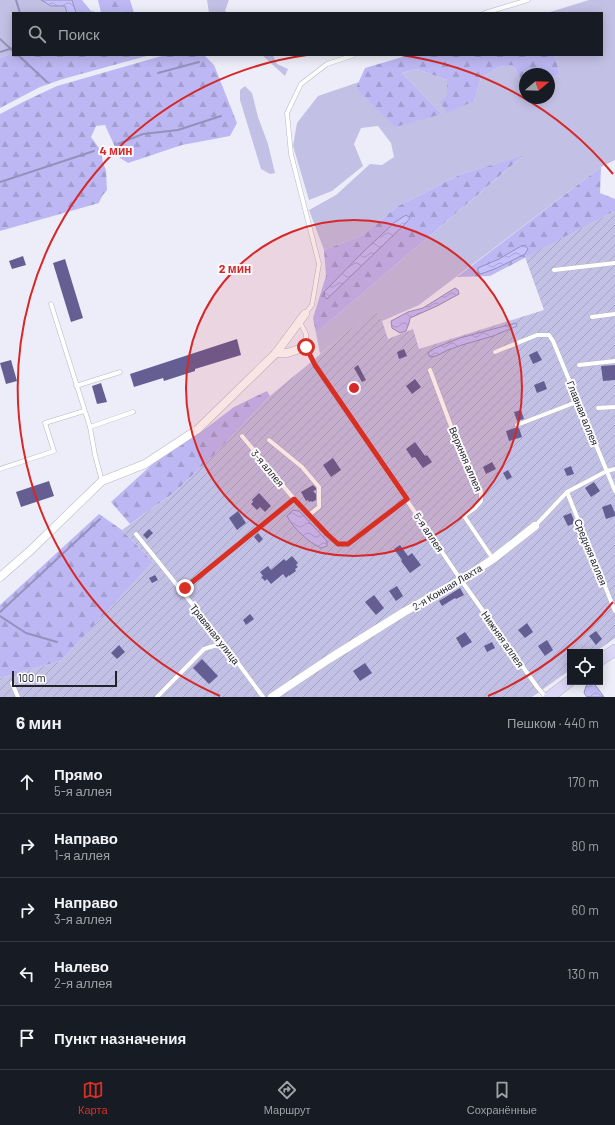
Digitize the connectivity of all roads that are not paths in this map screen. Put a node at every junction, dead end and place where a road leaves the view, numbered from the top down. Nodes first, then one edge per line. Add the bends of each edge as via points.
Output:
1 (528, 0) edge
2 (488, 12) edge
3 (351, 56) edge
4 (615, 263) edge
5 (554, 270) dead end
6 (51, 304) dead end
7 (305, 314) joint
8 (615, 314) edge
9 (592, 317) dead end
10 (300, 321) junction
11 (306, 347) junction
12 (494, 352) dead end
13 (276, 353) junction
14 (615, 361) edge
15 (578, 365) dead end
16 (430, 370) dead end
17 (120, 372) dead end
18 (76, 386) junction
19 (579, 401) junction
20 (615, 407) edge
21 (598, 408) dead end
22 (84, 411) junction
23 (133, 412) dead end
24 (517, 425) dead end
25 (90, 428) junction
26 (242, 436) dead end
27 (269, 440) dead end
28 (615, 469) edge
29 (0, 470) edge
30 (607, 471) junction
31 (102, 481) junction
32 (615, 491) edge
33 (567, 492) junction
34 (294, 499) junction
35 (407, 499) junction
36 (309, 515) junction
37 (534, 526) joint
38 (136, 534) dead end
39 (493, 559) junction
40 (0, 577) edge
41 (461, 580) junction
42 (181, 591) junction
43 (615, 611) edge
44 (221, 640) junction
45 (615, 650) edge
46 (603, 658) edge
47 (12, 683) dead end
48 (567, 683) edge
49 (18, 697) edge
50 (157, 697) edge
51 (263, 697) edge
52 (272, 697) edge
53 (547, 697) edge

1 - 2 lane
3 - 7 lane via 327,64 301,84 287,114 291,154 319,264 312,305
4 - 5 lane
6 - 18 lane
7 - 10 street
8 - 9 lane
10 - 11 lane, 5-я аллея via 306,334
10 - 13 street
11 - 13 street via 287,353
11 - 35 lane, 5-я аллея via 315,365
12 - 19 lane, Главная аллея via 537,335 549,335
13 - 31 street via 198,429 145,464
14 - 15 lane
16 - 39 lane, Верхняя аллея via 451,426 482,492 481,501 464,516
17 - 18 lane
18 - 22 lane
19 - 24 lane
19 - 30 lane, Главная аллея
20 - 21 lane
22 - 25 lane
22 - 29 lane via 45,423 54,451
23 - 25 lane
25 - 31 lane
26 - 34 lane, 3-я аллея
27 - 36 lane via 302,468 319,487 319,507
28 - 30 lane, 2-я Конная Лахта
30 - 32 lane, Главная аллея
30 - 33 lane, 2-я Конная Лахта
31 - 40 street
33 - 37 lane, 2-я Конная Лахта
33 - 43 lane, Средняя аллея
34 - 36 lane, 3-я аллея
34 - 42 lane
35 - 36 lane, 3-я аллея via 348,544 338,544
35 - 41 lane, 5-я аллея
37 - 39 street, 2-я Конная Лахта
38 - 42 lane, Травяная улица
39 - 41 street, 2-я Конная Лахта
41 - 52 street, 2-я Конная Лахта via 329,659
41 - 53 lane, Нижняя аллея
42 - 44 lane, Травяная улица
44 - 50 lane via 217,645 204,649
44 - 51 lane, Травяная улица
45 - 46 main road
47 - 49 lane
48 - 53 main road

